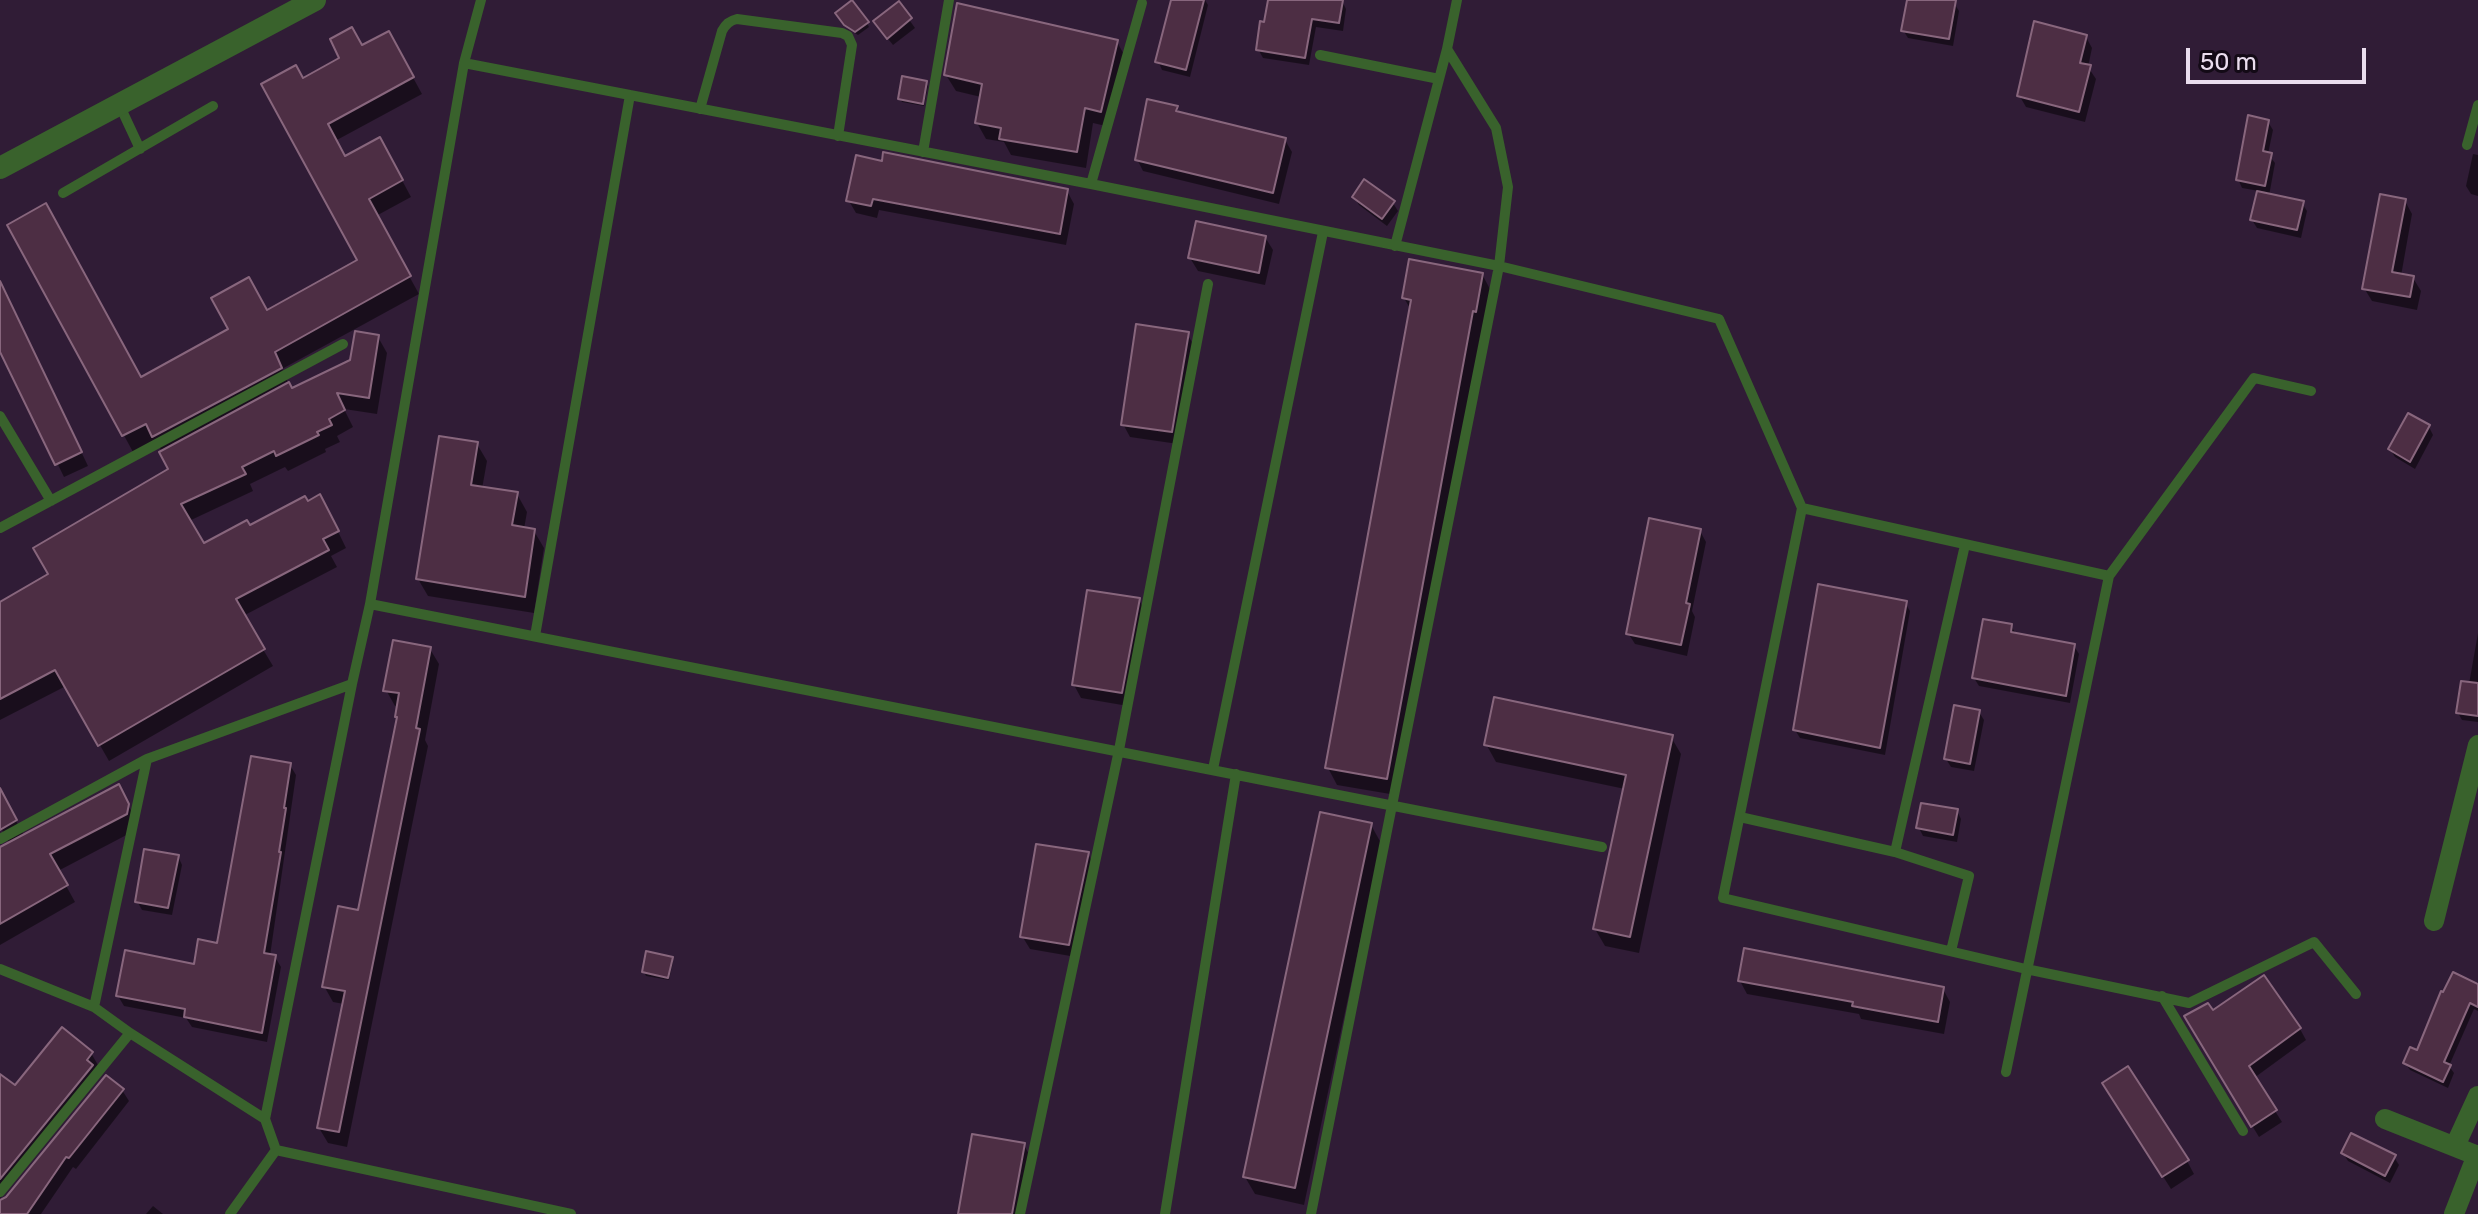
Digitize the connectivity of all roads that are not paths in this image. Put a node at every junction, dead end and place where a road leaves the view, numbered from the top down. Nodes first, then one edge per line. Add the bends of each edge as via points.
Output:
1 (315, 0) edge
2 (481, 0) edge
3 (949, 0) edge
4 (1457, 0) edge
5 (1142, 3) dead end
6 (1447, 49) junction
7 (1320, 55) dead end
8 (464, 63) junction
9 (1439, 79) junction
10 (630, 95) junction
11 (119, 104) junction
12 (2478, 105) edge
13 (213, 106) dead end
14 (700, 109) junction
15 (838, 136) junction
16 (2467, 145) dead end
17 (140, 149) junction
18 (923, 152) junction
19 (0, 168) edge
20 (1091, 184) junction
21 (63, 193) dead end
22 (1323, 232) junction
23 (1395, 246) junction
24 (1499, 266) junction
25 (1208, 284) dead end
26 (343, 344) dead end
27 (2311, 391) dead end
28 (0, 416) edge
29 (51, 501) junction
30 (1802, 508) junction
31 (0, 528) edge
32 (1965, 545) junction
33 (2109, 576) junction
34 (370, 604) junction
35 (535, 636) junction
36 (352, 684) junction
37 (2478, 745) edge
38 (1119, 750) junction
39 (147, 759) junction
40 (1213, 769) junction
41 (1236, 774) junction
42 (1391, 803) junction
43 (1740, 817) junction
44 (0, 839) edge
45 (1602, 847) dead end
46 (1895, 852) junction
47 (2434, 921) dead end
48 (1951, 951) junction
49 (0, 969) edge
50 (2026, 969) junction
51 (2356, 994) dead end
52 (2162, 996) junction
53 (94, 1007) junction
54 (130, 1033) junction
55 (2006, 1072) dead end
56 (2478, 1096) edge
57 (265, 1119) junction
58 (2385, 1119) dead end
59 (2243, 1131) dead end
60 (2455, 1146) junction
61 (276, 1150) junction
62 (2478, 1156) edge
63 (0, 1192) edge
64 (513, 1209) edge
65 (230, 1214) edge
66 (571, 1214) edge
67 (1020, 1214) edge
68 (1165, 1214) edge
69 (1311, 1214) edge
70 (2454, 1214) edge

1 - 11 street
2 - 8 lane
3 - 18 lane
4 - 6 lane
5 - 20 lane
6 - 9 lane
6 - 24 lane via 1496,128 1508,187
7 - 9 lane
8 - 10 lane
8 - 34 lane
9 - 23 lane
10 - 14 lane
10 - 35 lane
11 - 17 lane
11 - 19 street
12 - 16 lane
13 - 17 lane
14 - 15 lane
14 - 15 lane via 725,24 737,19 842,33 852,45
15 - 18 lane
17 - 21 lane
18 - 20 lane
20 - 22 lane
22 - 23 lane
22 - 40 lane
23 - 24 lane
24 - 30 lane via 1719,319
24 - 42 lane
25 - 38 lane
26 - 29 lane
27 - 33 lane via 2254,378
28 - 29 lane
29 - 31 lane
30 - 32 lane
30 - 43 lane
32 - 33 lane
32 - 46 lane
33 - 50 lane
34 - 35 lane
34 - 36 lane
35 - 38 lane
36 - 39 lane
36 - 57 lane
37 - 47 street
38 - 40 lane
38 - 67 lane
39 - 44 lane
39 - 53 lane
40 - 41 lane
41 - 42 lane
41 - 68 lane
42 - 45 lane
42 - 69 lane
43 - 46 lane
43 - 48 lane via 1723,898
46 - 48 lane via 1969,876
48 - 50 lane
49 - 53 lane
50 - 52 lane
50 - 55 lane
51 - 52 lane via 2314,942 2189,1003
52 - 59 lane
53 - 54 lane
54 - 57 lane
54 - 63 lane
56 - 60 street
57 - 61 lane
58 - 60 street
60 - 62 street
61 - 64 lane
61 - 65 lane
62 - 70 street
64 - 66 lane

